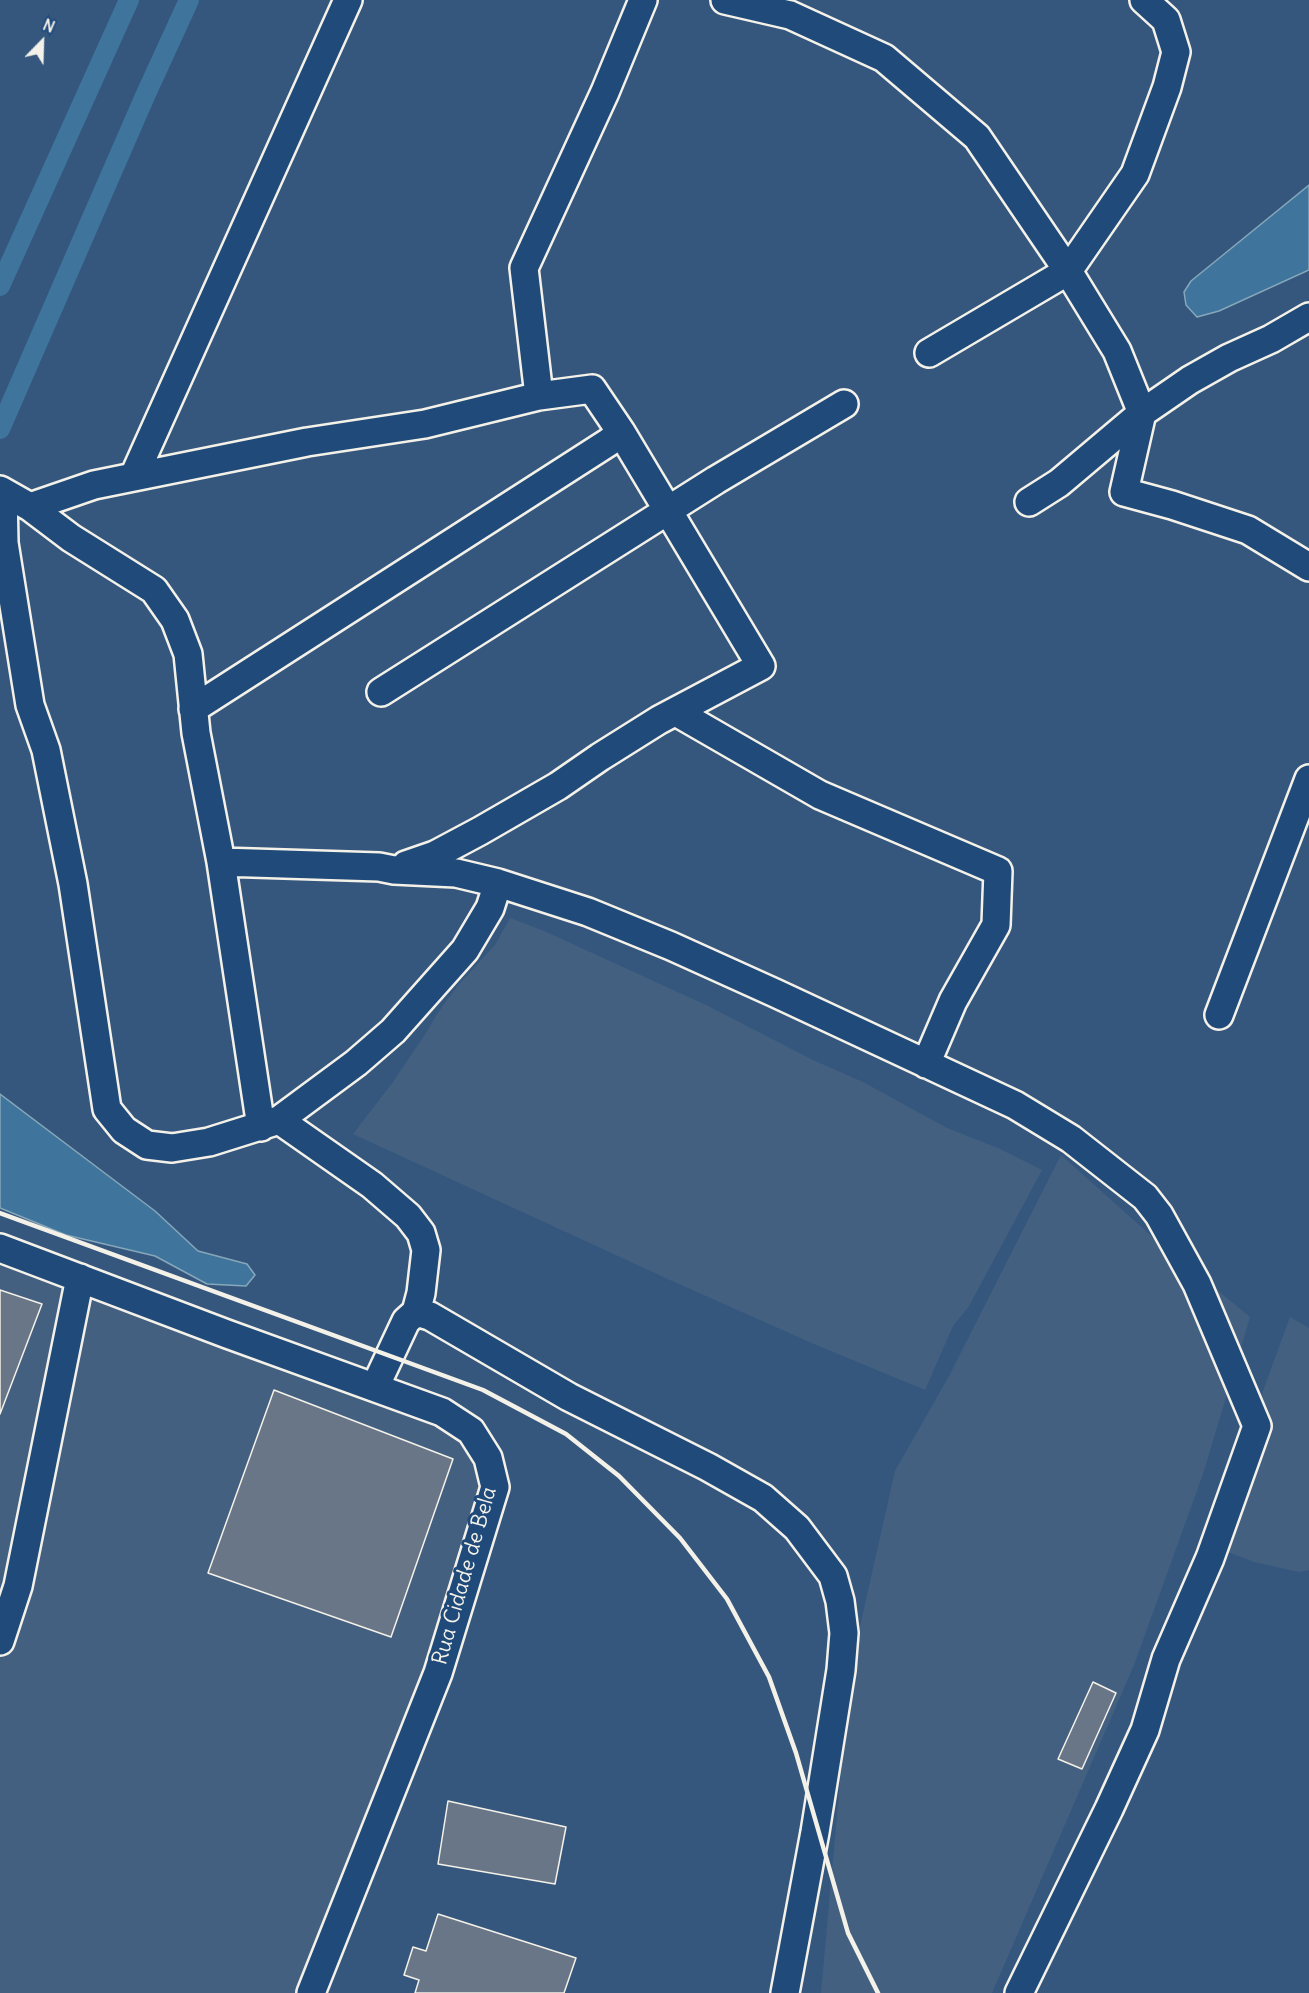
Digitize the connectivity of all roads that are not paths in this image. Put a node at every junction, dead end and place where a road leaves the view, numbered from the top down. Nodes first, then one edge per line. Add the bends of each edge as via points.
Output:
1 (348, 0) edge
2 (643, 0) edge
3 (725, 0) edge
4 (1144, 0) edge
5 (1068, 271) junction
6 (1309, 317) edge
7 (929, 353) dead end
8 (539, 396) junction
9 (844, 404) dead end
10 (1142, 413) junction
11 (621, 432) junction
12 (134, 477) junction
13 (2, 491) edge
14 (1029, 502) dead end
15 (30, 507) junction
16 (668, 510) junction
17 (1309, 567) edge
18 (381, 692) dead end
19 (193, 709) junction
20 (676, 712) junction
21 (1309, 779) edge
22 (221, 862) junction
23 (394, 870) junction
24 (498, 883) junction
25 (1219, 1015) dead end
26 (926, 1064) junction
27 (270, 1123) junction
28 (0, 1248) edge
29 (80, 1278) junction
30 (416, 1312) junction
31 (375, 1387) junction
32 (0, 1641) edge
33 (311, 1993) edge
34 (785, 1993) edge
35 (1019, 1993) edge

1 - 12 street
2 - 8 street via 524,268
3 - 5 street via 790,15 884,58 977,137
4 - 5 street via 1166,20 1176,52 1167,87 1135,174
5 - 7 street
5 - 10 street via 1117,351
6 - 10 street via 1190,380
8 - 11 street via 592,389
8 - 12 street via 425,424 307,442
9 - 16 street
10 - 14 street via 1059,483
10 - 17 street via 1124,492 1248,530
11 - 16 street
11 - 19 street
12 - 15 street via 94,485
13 - 15 street
13 - 27 street via 4,543 30,705 46,750 74,884 107,1109 124,1130 147,1145 172,1148 209,1143
15 - 19 street via 154,590 175,620 188,654
16 - 18 street
16 - 20 street via 760,666
19 - 22 street
20 - 23 street via 480,831 435,855
20 - 26 street via 820,795 998,871 996,925 953,1001
21 - 25 street
22 - 23 street
22 - 27 street
23 - 24 street via 456,873
24 - 26 street via 588,912 671,946
24 - 27 street via 490,908 465,950 393,1031 356,1063
26 - 35 street via 1042,1121 1145,1197 1197,1284 1257,1426 1210,1558 1166,1659 1145,1730
27 - 30 street via 372,1185 408,1216 421,1233 426,1250
28 - 29 street, Rua Cidade de Bela
29 - 31 street, Rua Cidade de Bela
29 - 32 street via 18,1586
30 - 31 street via 406,1321
30 - 34 street via 430,1316 569,1397 763,1498 797,1528 833,1576 844,1633 841,1670
31 - 33 street, Rua Cidade de Bela via 441,1412 471,1431 488,1458 495,1487 438,1673

